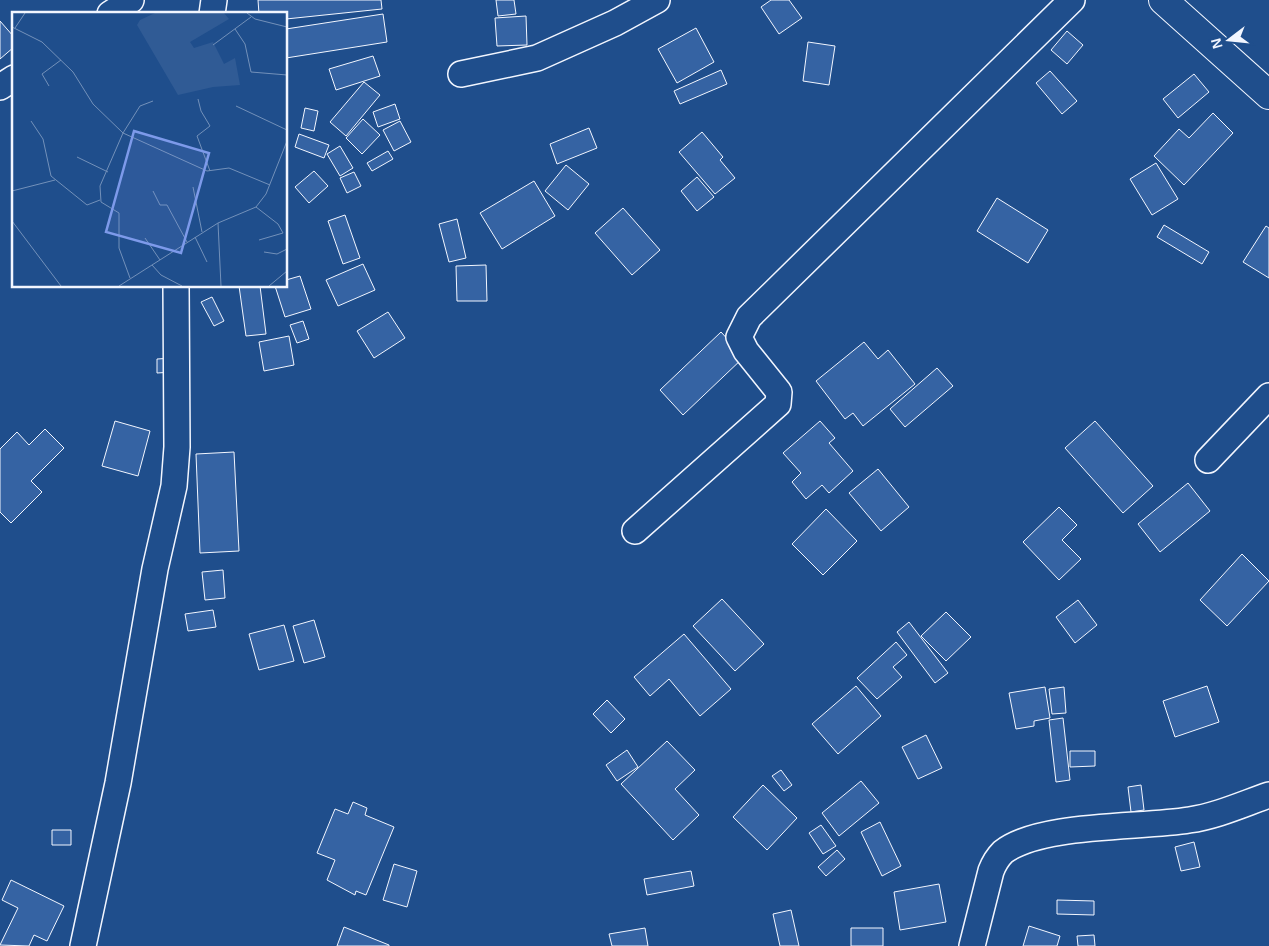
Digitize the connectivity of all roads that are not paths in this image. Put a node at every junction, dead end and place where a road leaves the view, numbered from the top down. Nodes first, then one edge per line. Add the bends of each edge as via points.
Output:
1 (130, 0) edge
2 (656, 0) edge
3 (1072, 0) edge
4 (1162, 0) edge
5 (113, 12) edge
6 (461, 74) dead end
7 (12, 79) edge
8 (0, 87) edge
9 (1269, 95) edge
10 (176, 288) edge
11 (1269, 396) edge
12 (1208, 460) dead end
13 (635, 531) dead end
14 (1269, 795) edge
15 (83, 946) edge
16 (972, 946) edge

1 - 5 street
2 - 6 street via 537,58
3 - 13 street via 749,318 740,337 746,351 779,392 778,404
4 - 9 main road
7 - 8 street
10 - 15 street via 177,447 174,486 118,783
11 - 12 street
14 - 16 street via 1189,820 1099,828 1018,843 993,865

